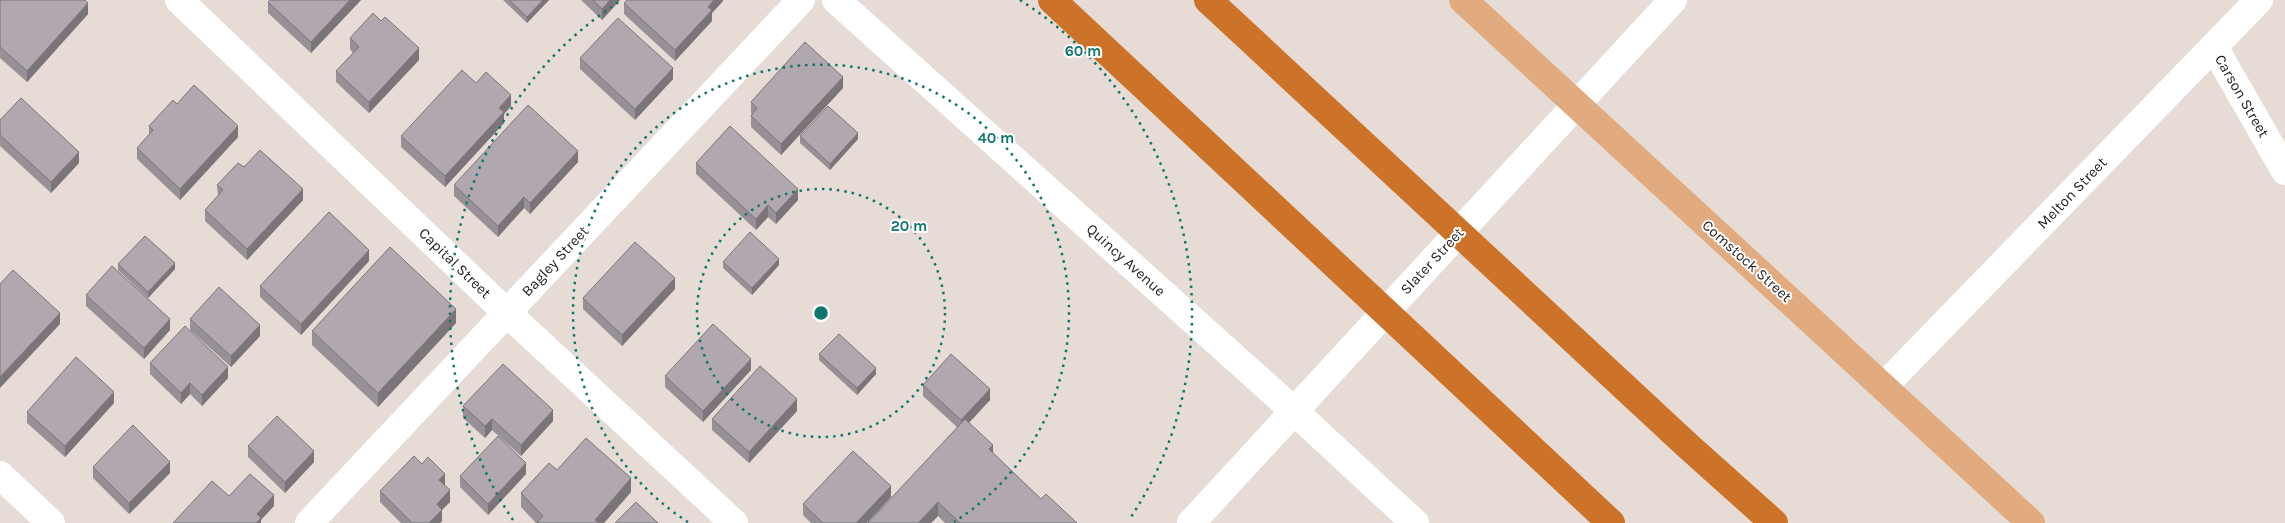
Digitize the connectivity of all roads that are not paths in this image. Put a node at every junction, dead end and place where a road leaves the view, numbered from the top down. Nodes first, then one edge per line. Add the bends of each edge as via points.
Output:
1 (179, 0) edge
2 (802, 0) edge
3 (836, 0) edge
4 (1052, 0) edge
5 (1208, 0) edge
6 (1463, 0) edge
7 (1673, 0) edge
8 (2259, 0) edge
9 (2214, 47) junction
10 (1576, 105) junction
11 (2285, 171) edge
12 (506, 312) junction
13 (1884, 386) junction
14 (1294, 411) junction
15 (0, 475) edge
16 (51, 523) edge
17 (309, 523) edge
18 (734, 523) edge
19 (1190, 523) edge
20 (1415, 523) edge
21 (1611, 523) edge
22 (1774, 523) edge
23 (2031, 523) edge

1 - 12 street, Capital Street
2 - 12 street, Bagley Street
3 - 14 street, Quincy Avenue
4 - 21 highway
5 - 22 highway
6 - 10 main road, Comstock Street
7 - 10 street, Slater Street
8 - 9 street, Melton Street
9 - 11 street, Carson Street
9 - 13 street, Melton Street
10 - 13 main road, Comstock Street
10 - 14 street, Slater Street
12 - 17 street, Bagley Street
12 - 18 street, Capital Street
13 - 23 main road, Comstock Street
14 - 19 street, Slater Street
14 - 20 street, Quincy Avenue
15 - 16 street

